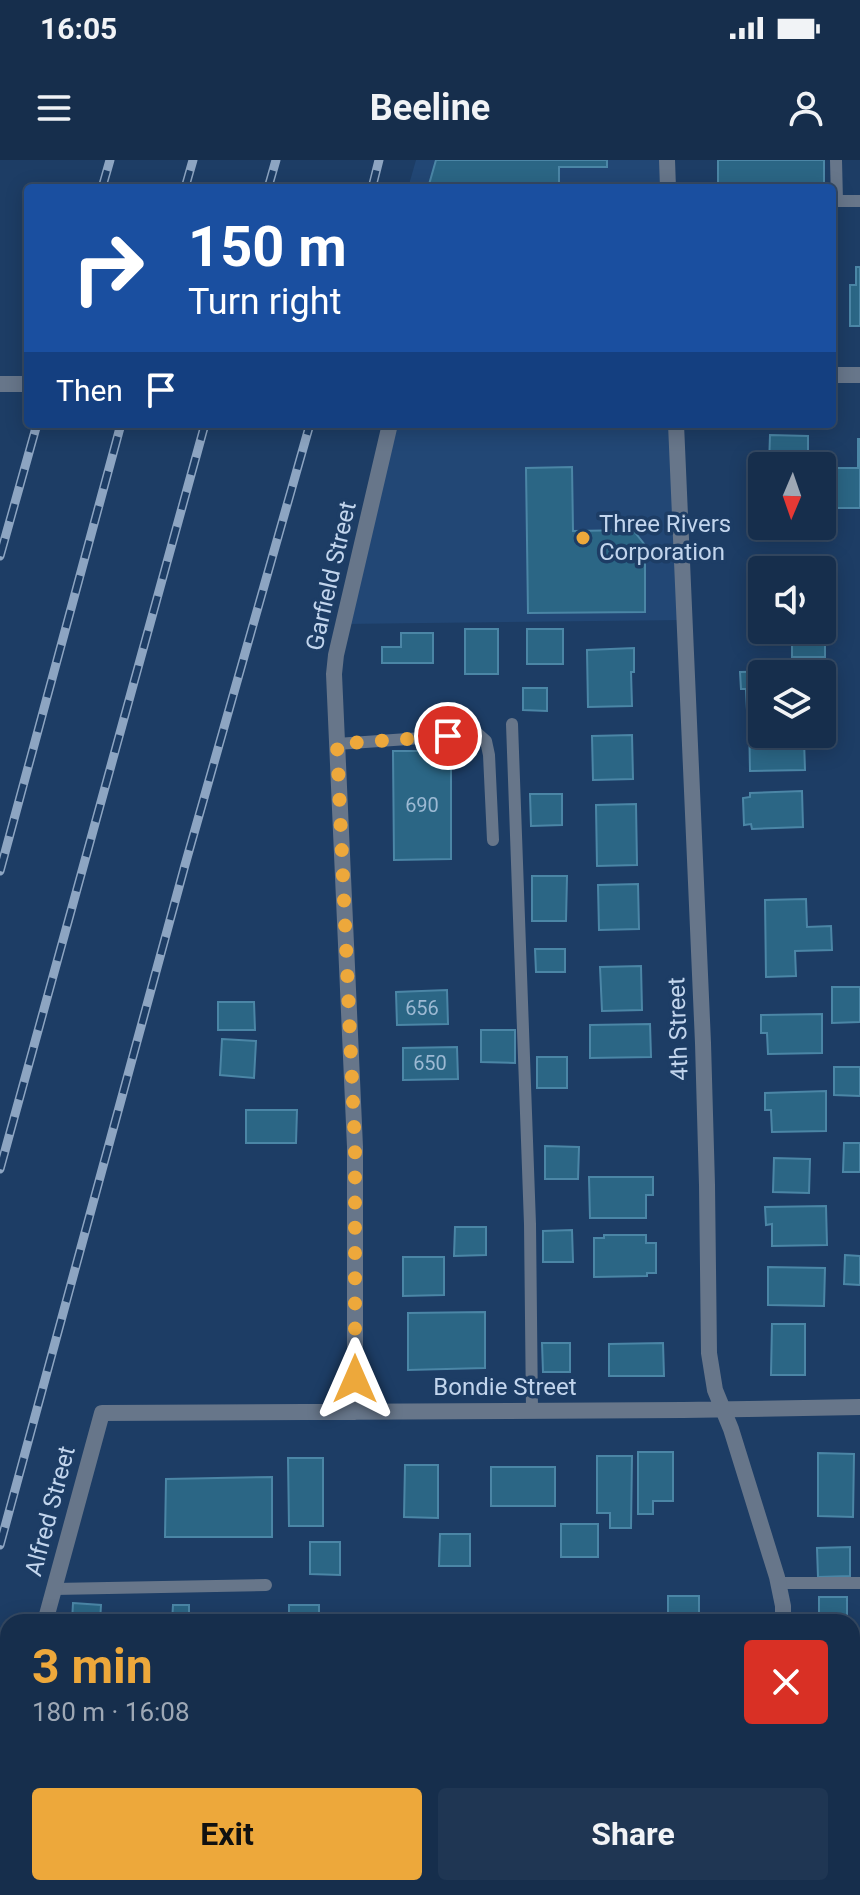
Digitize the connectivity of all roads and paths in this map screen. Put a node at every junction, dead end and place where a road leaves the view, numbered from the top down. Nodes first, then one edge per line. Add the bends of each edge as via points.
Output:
1 (667, 160) edge
2 (836, 160) edge
3 (668, 184) edge
4 (860, 201) edge
5 (836, 375) edge
6 (860, 375) edge
7 (0, 384) edge
8 (24, 384) edge
9 (389, 428) edge
10 (676, 428) edge
11 (512, 724) dead end
12 (337, 744) junction
13 (493, 840) dead end
14 (860, 1407) edge
15 (723, 1409) junction
16 (532, 1411) junction
17 (355, 1412) junction
18 (102, 1413) joint
19 (778, 1583) junction
20 (860, 1583) edge
21 (266, 1585) dead end
22 (54, 1589) junction
23 (47, 1614) edge
24 (783, 1614) edge

1 - 3 street
2 - 4 lane via 837,201
5 - 6 street
7 - 8 street
9 - 12 street, Garfield Street via 336,655
10 - 15 street, 4th Street via 703,1059 709,1353
11 - 16 lane
12 - 13 lane via 478,734 489,755
12 - 17 street, Garfield Street via 355,1147
14 - 15 street, Bondie Street
15 - 16 street, Bondie Street
15 - 19 street, 4th Street
16 - 17 street, Bondie Street
17 - 18 street, Bondie Street
18 - 22 street, Alfred Street
19 - 20 lane
19 - 24 street, 4th Street
21 - 22 lane
22 - 23 street, Alfred Street

